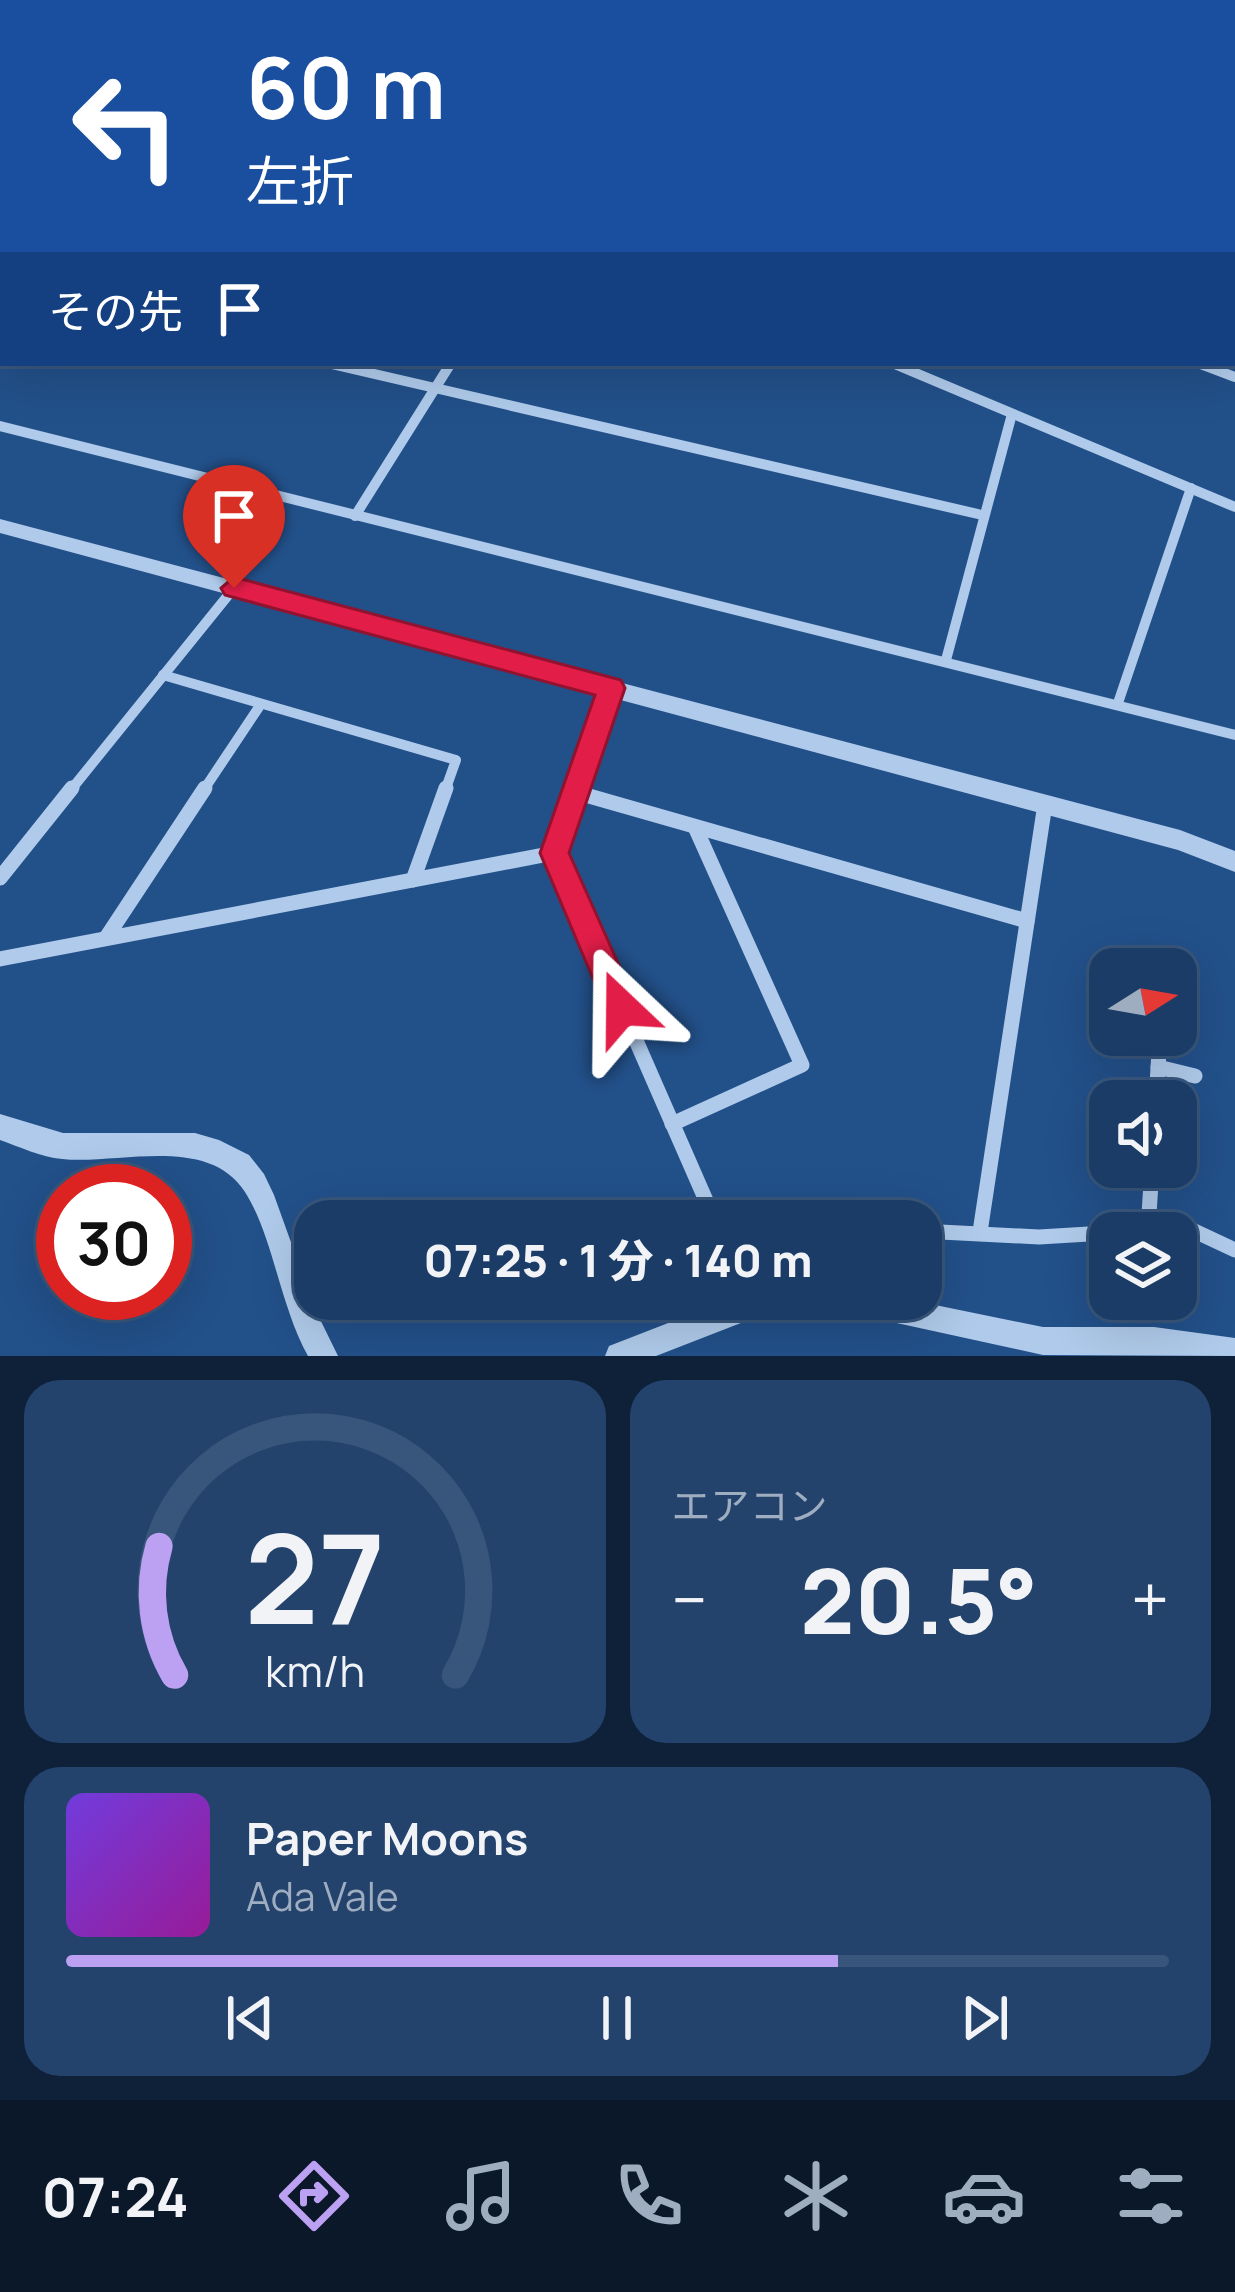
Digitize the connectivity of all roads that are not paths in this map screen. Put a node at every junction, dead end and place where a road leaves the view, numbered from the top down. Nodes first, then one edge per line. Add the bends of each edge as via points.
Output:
1 (340, 366) edge
2 (449, 366) edge
3 (899, 366) edge
4 (1206, 366) edge
5 (1235, 377) edge
6 (436, 389) junction
7 (1012, 414) junction
8 (0, 426) edge
9 (1191, 488) junction
10 (1235, 507) edge
11 (982, 515) junction
12 (355, 517) junction
13 (0, 526) edge
14 (234, 588) junction
15 (946, 660) junction
16 (163, 676) junction
17 (611, 688) junction
18 (261, 704) junction
19 (1118, 704) junction
20 (1235, 736) edge
21 (575, 792) junction
22 (1045, 804) junction
23 (695, 826) junction
24 (554, 853) junction
25 (1235, 862) edge
26 (0, 878) edge
27 (413, 880) junction
28 (1027, 921) junction
29 (106, 939) junction
30 (0, 959) edge
31 (1159, 1056) edge
32 (1158, 1067) junction
33 (1195, 1076) dead end
34 (1157, 1080) edge
35 (672, 1124) junction
36 (0, 1127) edge
37 (706, 1200) edge
38 (942, 1232) edge
39 (980, 1232) junction
40 (1197, 1232) edge
41 (1089, 1234) edge
42 (1235, 1250) edge
43 (712, 1320) edge
44 (940, 1320) edge
45 (1235, 1352) edge
46 (323, 1356) edge
47 (619, 1356) edge

1 - 6 street
2 - 6 street
3 - 7 street
4 - 5 street
6 - 11 street
6 - 12 street
7 - 9 street
7 - 11 street
8 - 12 street
9 - 10 street
9 - 19 street
11 - 15 street
12 - 15 street
13 - 14 street
14 - 16 street
14 - 17 street
15 - 19 street
16 - 18 street
16 - 26 street
17 - 21 street
17 - 22 street
18 - 27 street via 456,760
18 - 29 street
19 - 20 street
21 - 23 street
21 - 24 street
22 - 25 street
22 - 28 street
23 - 28 street
23 - 35 street via 802,1065
24 - 27 street
24 - 35 street
27 - 29 street
28 - 39 street
29 - 30 street
31 - 32 street
32 - 33 street
32 - 34 street
35 - 37 street
36 - 46 street via 61,1146 205,1145 252,1177 302,1322
38 - 39 street
39 - 41 street
40 - 42 street
43 - 47 street
44 - 45 street via 1043,1341 1154,1341

